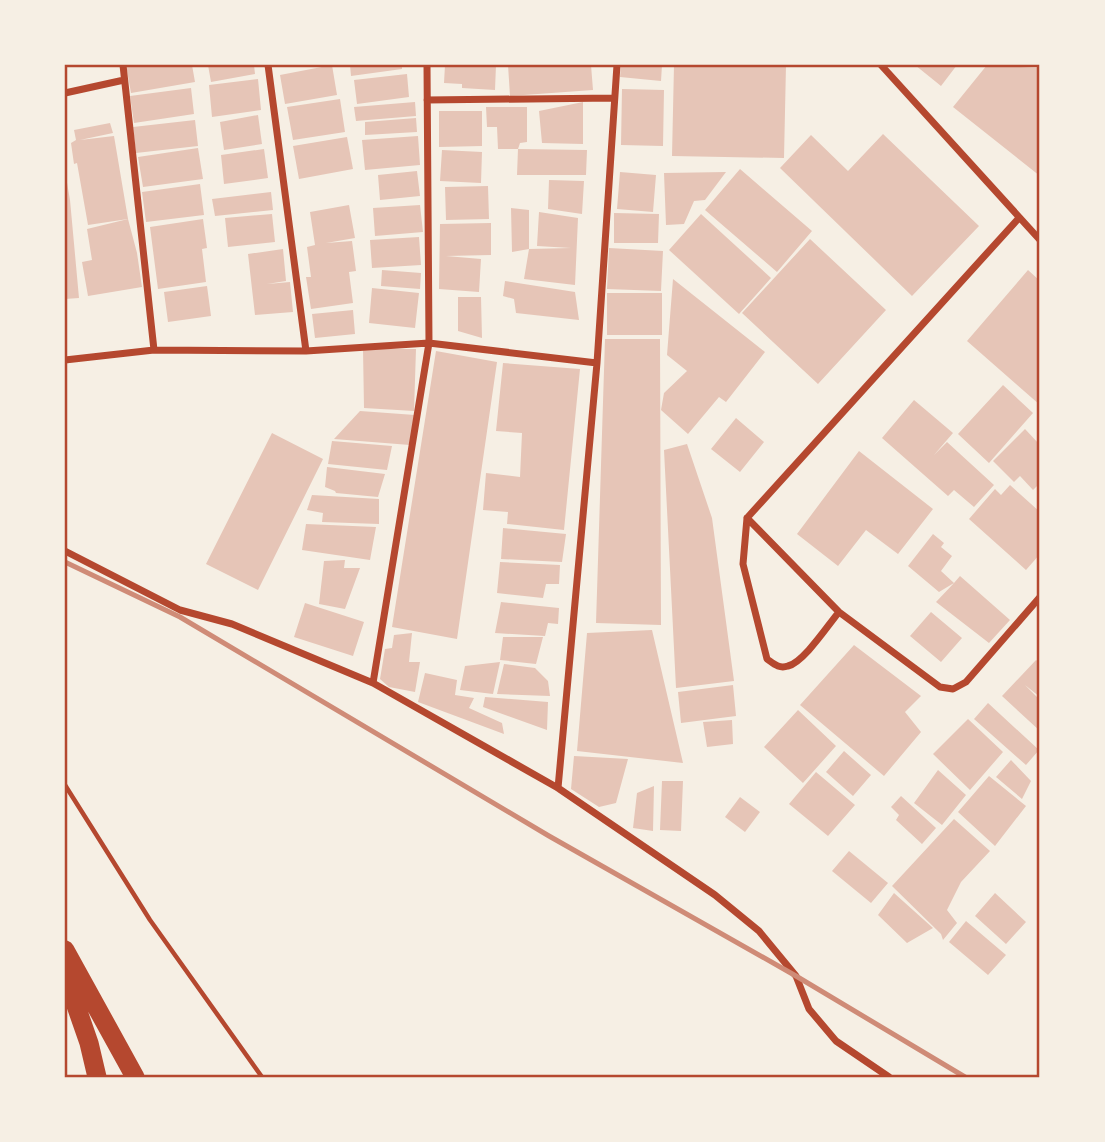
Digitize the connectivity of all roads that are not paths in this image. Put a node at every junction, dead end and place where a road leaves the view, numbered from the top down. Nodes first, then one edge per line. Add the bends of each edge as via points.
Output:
1 (123, 65) edge
2 (268, 65) edge
3 (427, 65) edge
4 (617, 65) edge
5 (881, 65) edge
6 (124, 80) junction
7 (65, 93) edge
8 (614, 98) junction
9 (427, 100) junction
10 (1018, 219) junction
11 (1040, 240) edge
12 (429, 343) junction
13 (154, 349) junction
14 (306, 351) junction
15 (65, 360) edge
16 (597, 363) junction
17 (747, 518) junction
18 (65, 551) edge
19 (1040, 597) edge
20 (839, 611) junction
21 (373, 683) junction
22 (558, 788) junction
23 (65, 950) edge
24 (65, 974) edge
25 (97, 1077) edge
26 (135, 1077) edge
27 (889, 1077) edge

1 - 6 street
2 - 14 street
3 - 9 street
4 - 8 street
5 - 10 street
6 - 7 street
6 - 13 street
8 - 9 street
8 - 16 street
9 - 12 street
10 - 11 street
10 - 17 street
12 - 14 street
12 - 16 street
12 - 21 street
13 - 14 street
13 - 15 street
16 - 22 street
17 - 20 street
17 - 20 street via 743,564 767,659 777,667 799,660
18 - 21 street via 180,610 232,624
19 - 20 street via 966,682 953,689 940,687
21 - 22 street
22 - 27 street via 715,895 759,931 796,976 809,1009 836,1041
23 - 26 highway
24 - 25 highway

